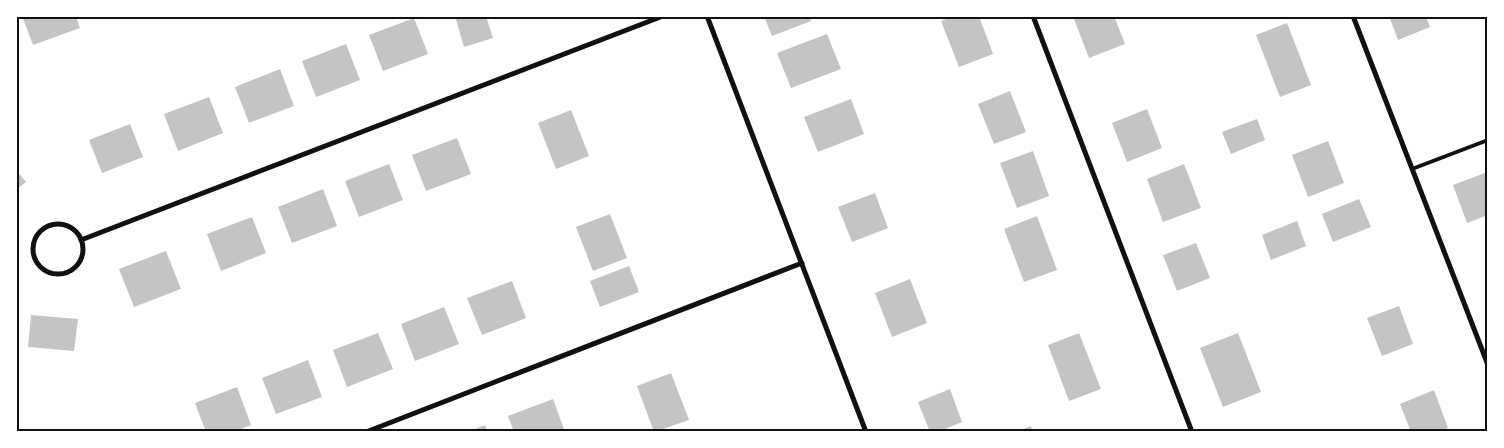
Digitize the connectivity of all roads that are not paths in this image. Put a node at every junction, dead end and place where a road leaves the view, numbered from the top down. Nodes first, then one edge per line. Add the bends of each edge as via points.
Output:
1 (663, 16) edge
2 (707, 16) edge
3 (1033, 16) edge
4 (1353, 16) edge
5 (1488, 140) edge
6 (1412, 169) junction
7 (81, 240) junction
8 (802, 263) junction
9 (1488, 365) edge
10 (366, 432) edge
11 (866, 432) edge
12 (1192, 432) edge

1 - 7 street
2 - 8 street
3 - 12 street
4 - 6 street
5 - 6 lane
6 - 9 street
7 - 7 street via 68,226 49,225 34,239 34,258 47,272 66,273 81,260
8 - 10 street
8 - 11 street

